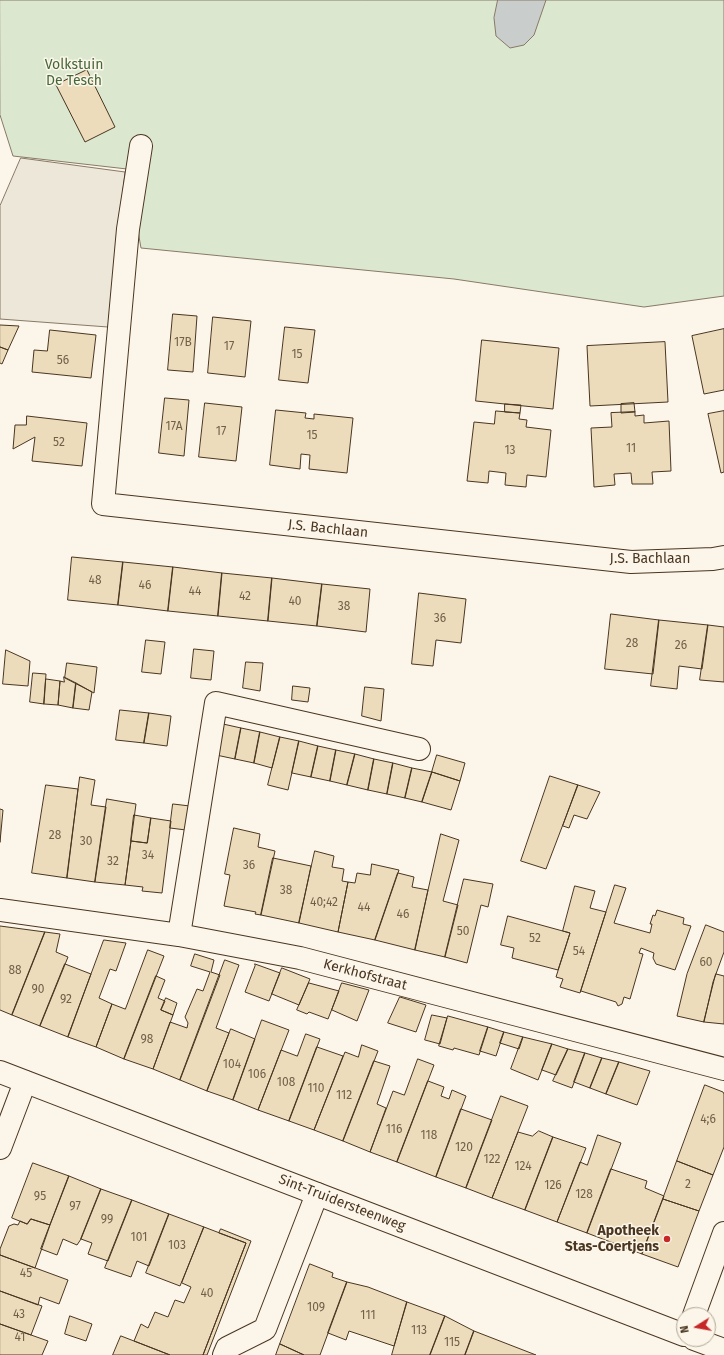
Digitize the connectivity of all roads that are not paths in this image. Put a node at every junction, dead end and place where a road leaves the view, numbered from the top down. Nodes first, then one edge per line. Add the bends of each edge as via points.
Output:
1 (141, 146) dead end
2 (724, 557) edge
3 (419, 748) dead end
4 (0, 910) edge
5 (179, 935) junction
6 (724, 1069) edge
7 (0, 1072) edge
8 (24, 1082) junction
9 (0, 1148) edge
10 (317, 1194) junction
11 (724, 1234) edge
12 (697, 1307) edge
13 (676, 1332) edge
14 (224, 1355) edge

1 - 2 street, J.S. Bachlaan via 128,229 103,504 631,562
3 - 5 street via 216,703
4 - 5 street, Kerkhofstraat
5 - 6 street, Kerkhofstraat via 300,958
7 - 8 street, Sint-Truidersteenweg
8 - 9 street
8 - 10 street, Sint-Truidersteenweg
10 - 13 street, Sint-Truidersteenweg
10 - 14 street via 265,1329 227,1348
11 - 12 street

